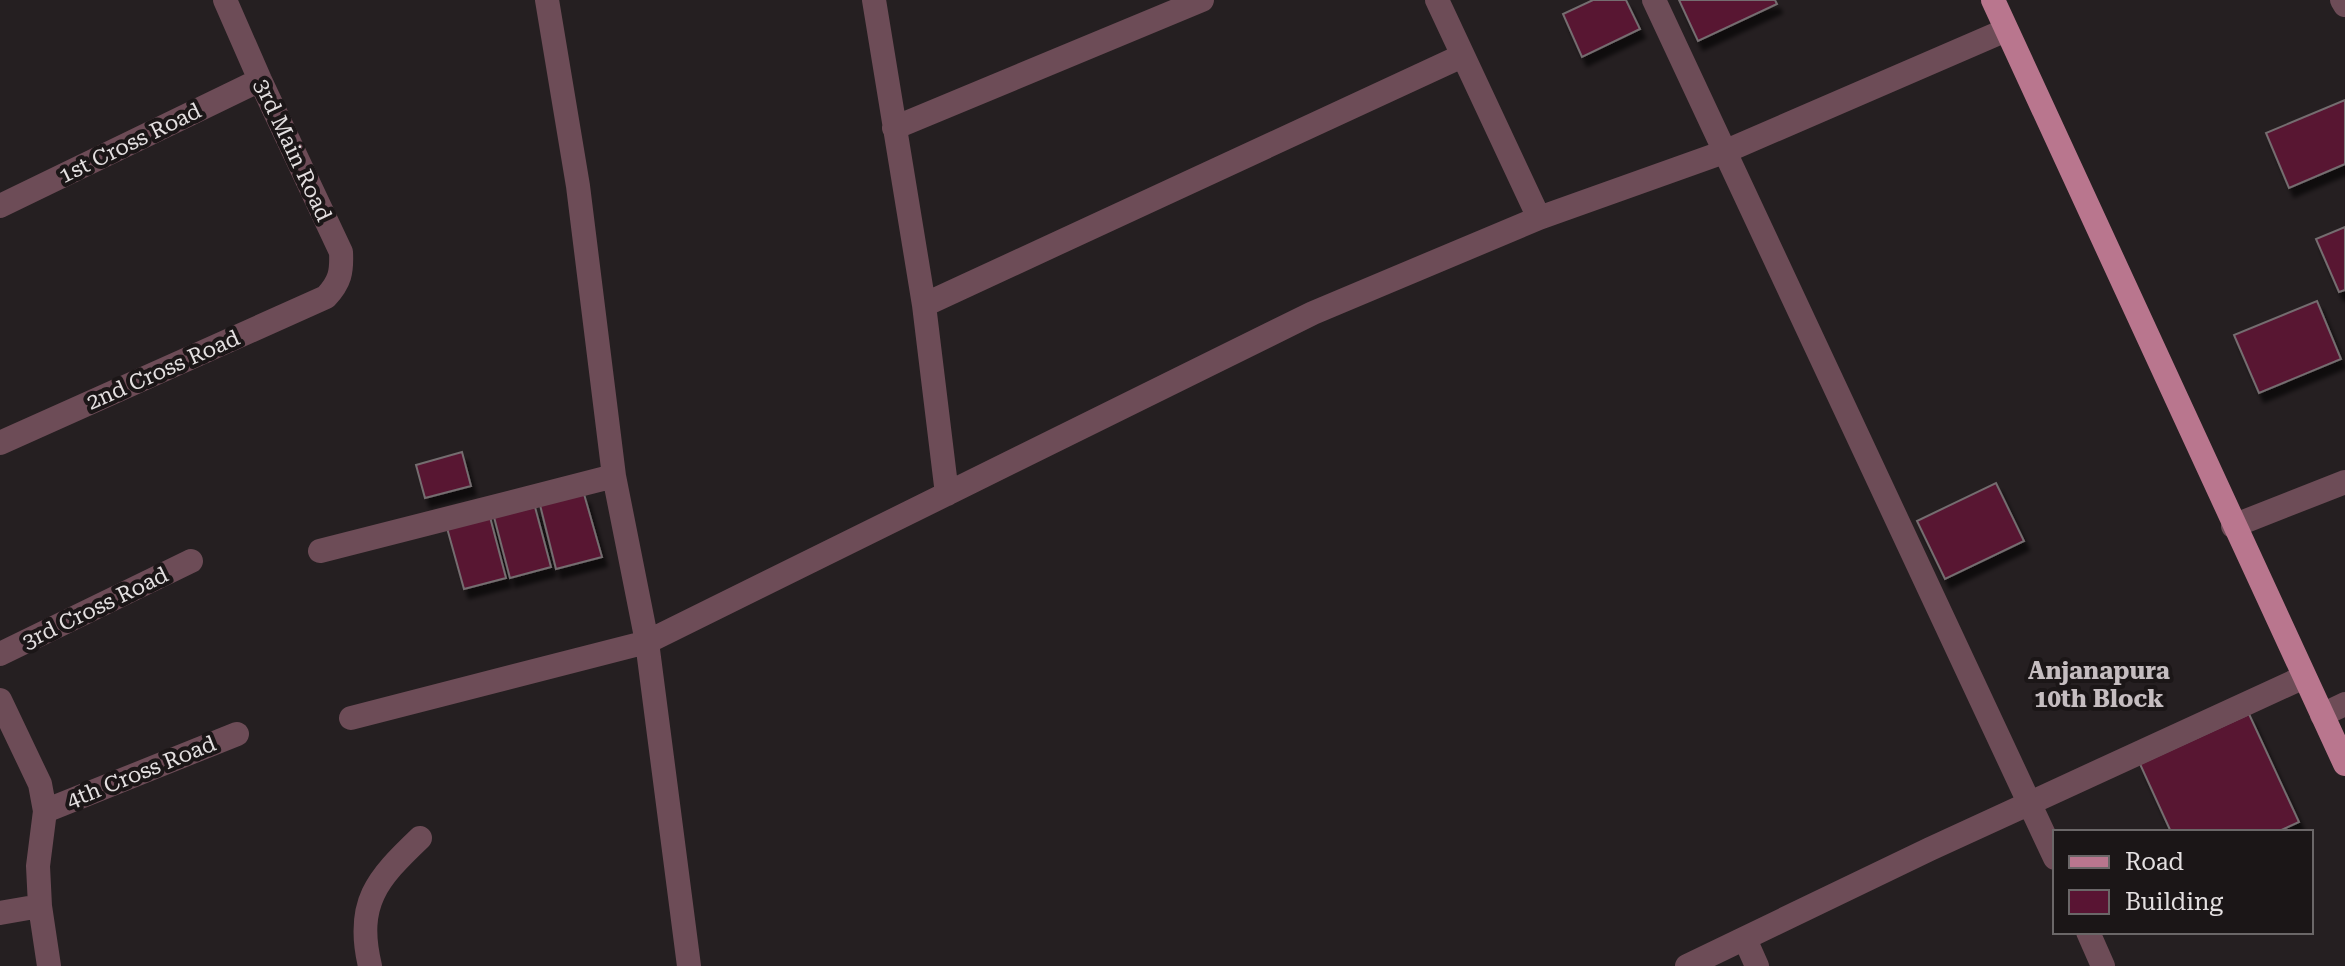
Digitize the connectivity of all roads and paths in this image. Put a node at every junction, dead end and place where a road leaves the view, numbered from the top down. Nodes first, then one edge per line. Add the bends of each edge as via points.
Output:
1 (225, 0) edge
2 (547, 0) edge
3 (874, 0) edge
4 (1202, 0) edge
5 (1437, 0) edge
6 (1654, 0) edge
7 (1993, 0) edge
8 (2006, 30) junction
9 (1462, 56) junction
10 (260, 80) junction
11 (894, 128) junction
12 (1724, 152) junction
13 (0, 206) edge
14 (1539, 218) junction
15 (326, 297) joint
16 (924, 305) junction
17 (0, 443) edge
18 (614, 476) junction
19 (2345, 482) edge
20 (947, 494) junction
21 (2233, 526) junction
22 (320, 551) dead end
23 (191, 561) dead end
24 (647, 642) junction
25 (0, 654) edge
26 (2304, 677) junction
27 (0, 700) edge
28 (2345, 704) edge
29 (2322, 715) junction
30 (351, 718) dead end
31 (237, 734) dead end
32 (2345, 764) edge
33 (2030, 802) junction
34 (45, 811) junction
35 (420, 838) dead end
36 (2053, 854) edge
37 (40, 906) junction
38 (0, 913) edge
39 (2089, 934) edge
40 (1745, 939) junction
41 (49, 966) edge
42 (370, 966) edge
43 (689, 966) edge
44 (1687, 966) edge
45 (1757, 966) edge
46 (2103, 966) edge

1 - 10 street, 3rd Main Road
2 - 18 street via 578,186
3 - 11 street
4 - 11 street
5 - 9 street
6 - 12 street
7 - 8 main road
8 - 12 street
8 - 21 main road
9 - 14 street
9 - 16 street
10 - 13 street, 1st Cross Road
10 - 15 street, 3rd Main Road via 341,252 342,275
11 - 16 street
12 - 14 street
12 - 33 street
14 - 20 street via 1313,313
15 - 17 street, 2nd Cross Road
16 - 20 street
18 - 22 street
18 - 24 street
19 - 21 street
20 - 24 street
21 - 26 main road
23 - 25 street, 3rd Cross Road
24 - 30 street
24 - 43 street
26 - 29 main road
26 - 33 street
27 - 34 street via 40,784
28 - 29 street
29 - 32 main road
31 - 34 street, 4th Cross Road
33 - 36 street
33 - 40 street
34 - 37 street via 38,866
35 - 42 street via 388,868 364,916
37 - 38 street
37 - 41 street
39 - 46 street
40 - 44 street
40 - 45 street

